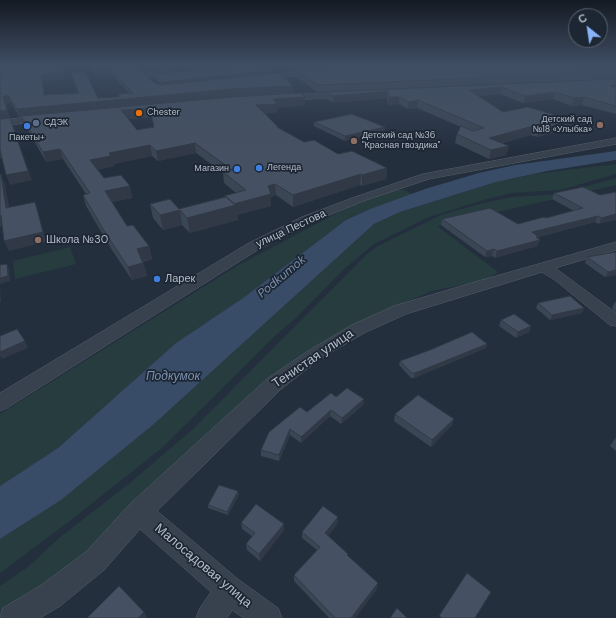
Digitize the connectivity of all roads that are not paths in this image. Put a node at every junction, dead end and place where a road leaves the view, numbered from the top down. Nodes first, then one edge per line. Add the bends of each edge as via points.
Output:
1 (363, 93) edge
2 (274, 98) edge
3 (57, 117) edge
4 (0, 124) edge
5 (616, 141) edge
6 (616, 246) edge
7 (544, 267) junction
8 (616, 321) edge
9 (0, 402) edge
10 (139, 512) junction
11 (229, 590) junction
12 (14, 618) edge
13 (210, 618) edge
14 (268, 618) edge

1 - 2 street
3 - 4 street
5 - 9 street, улица Пестова via 427,176 306,220 254,246
6 - 7 street, Тенистая улица
7 - 8 street
7 - 10 street, Тенистая улица via 400,310 358,329 326,348 274,384
10 - 11 street, Малосадовая улица
10 - 12 street, Тенистая улица via 95,561 50,596
11 - 13 street
11 - 14 street, Малосадовая улица

